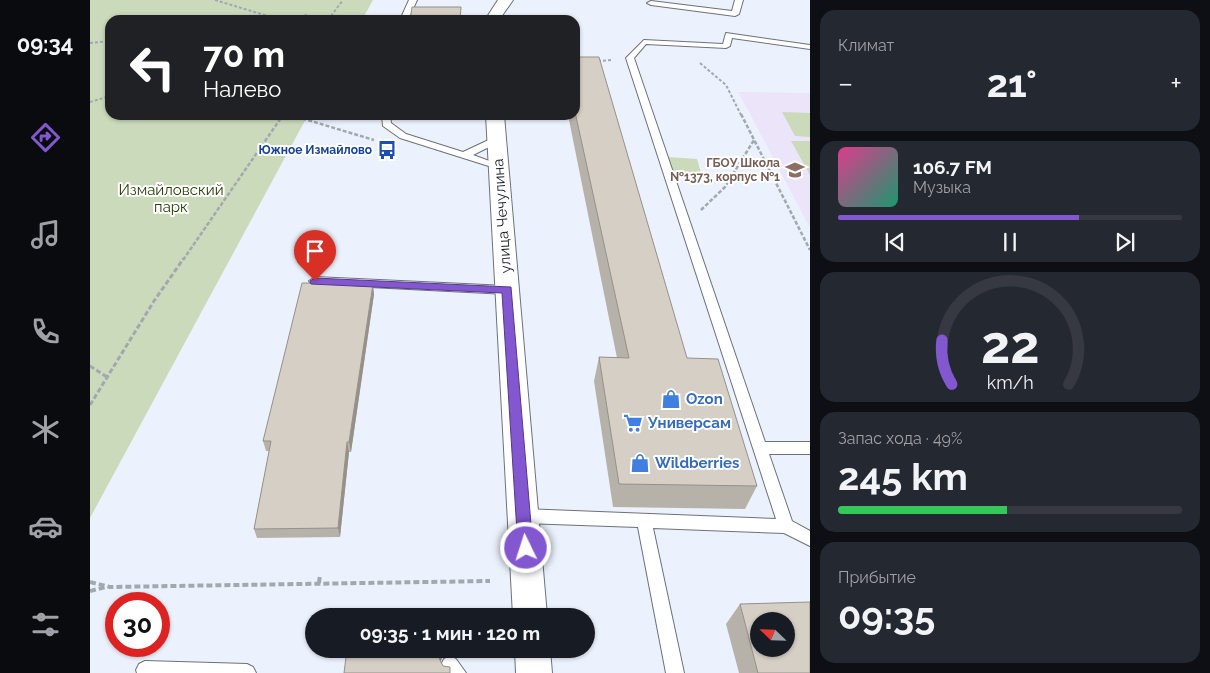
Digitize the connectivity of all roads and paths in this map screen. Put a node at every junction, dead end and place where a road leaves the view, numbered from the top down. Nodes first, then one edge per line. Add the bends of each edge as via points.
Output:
1 (215, 0) edge
2 (343, 0) edge
3 (413, 0) edge
4 (506, 0) edge
5 (739, 0) edge
6 (651, 2) dead end
7 (264, 15) edge
8 (332, 15) edge
9 (406, 15) edge
10 (494, 15) edge
11 (732, 25) junction
12 (105, 42) edge
13 (90, 43) edge
14 (678, 44) junction
15 (810, 47) edge
16 (630, 58) junction
17 (593, 62) edge
18 (105, 98) edge
19 (90, 102) edge
20 (280, 120) edge
21 (386, 120) edge
22 (495, 120) edge
23 (496, 140) junction
24 (754, 140) junction
25 (464, 155) junction
26 (498, 166) junction
27 (683, 216) junction
28 (810, 250) edge
29 (315, 281) edge
30 (507, 290) junction
31 (90, 366) edge
32 (107, 377) junction
33 (90, 405) edge
34 (760, 448) junction
35 (810, 448) edge
36 (524, 516) junction
37 (644, 520) junction
38 (786, 526) junction
39 (810, 538) edge
40 (320, 574) dead end
41 (490, 581) dead end
42 (90, 582) edge
43 (319, 584) junction
44 (110, 587) junction
45 (90, 591) edge
46 (530, 608) edge
47 (533, 658) edge
48 (145, 670) dead end
49 (247, 673) edge
50 (534, 673) edge
51 (675, 673) edge

1 - 7 path
2 - 8 path
3 - 9 lane
4 - 10 street
5 - 11 lane
6 - 11 lane
11 - 14 lane via 726,46
11 - 15 lane
12 - 13 path
14 - 16 lane via 644,42
14 - 24 path via 726,85
16 - 17 path
16 - 27 lane
18 - 19 path
20 - 32 path via 154,301
21 - 25 lane via 386,124 403,136
22 - 23 street, улица Чечулина
23 - 25 lane
23 - 26 street, улица Чечулина
24 - 27 path via 713,202
24 - 28 path
25 - 26 lane
26 - 30 street, улица Чечулина
27 - 34 lane
29 - 30 lane
30 - 36 street, улица Чечулина
31 - 32 path
32 - 33 path
34 - 35 lane
34 - 38 lane
36 - 37 lane
36 - 46 street, улица Чечулина
37 - 38 lane
37 - 51 lane
38 - 39 lane
40 - 43 path
41 - 43 path
42 - 44 path
43 - 44 path
44 - 45 path
47 - 50 street
48 - 49 lane

